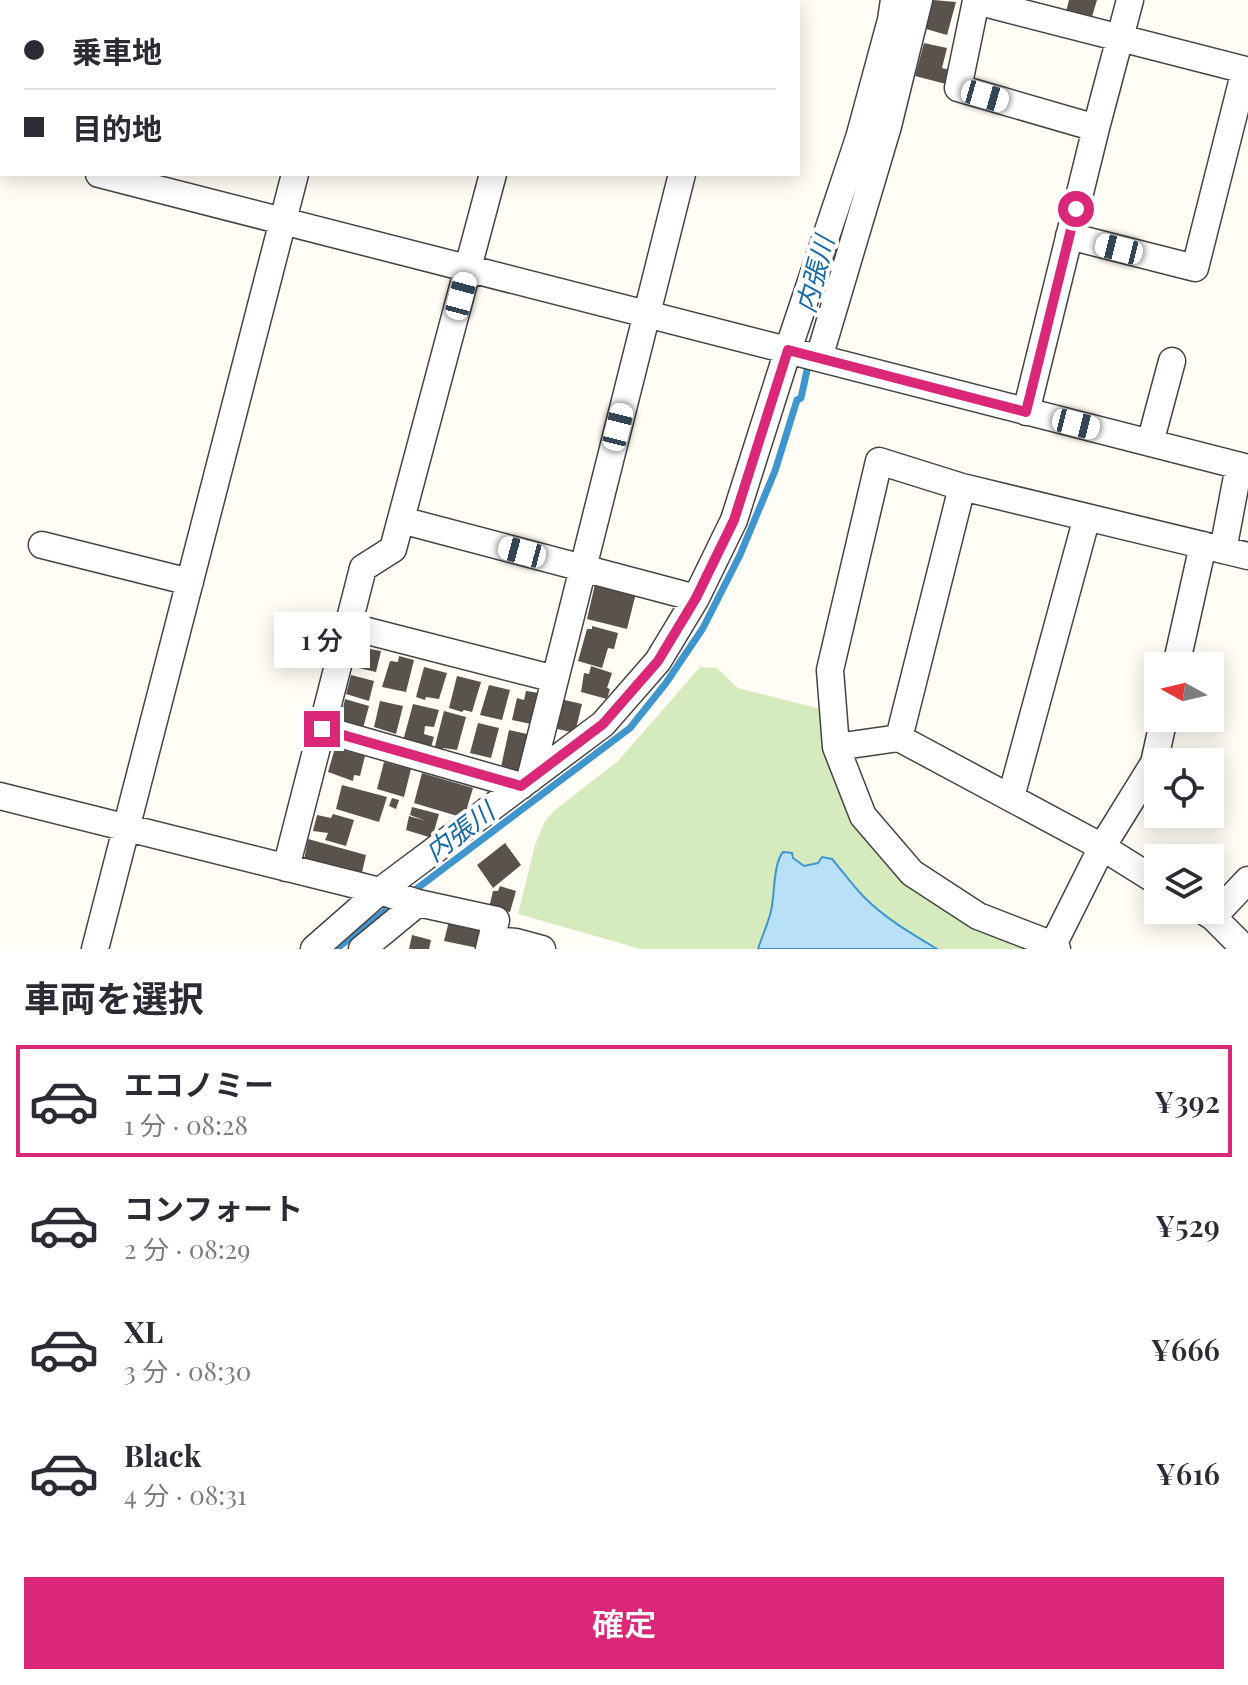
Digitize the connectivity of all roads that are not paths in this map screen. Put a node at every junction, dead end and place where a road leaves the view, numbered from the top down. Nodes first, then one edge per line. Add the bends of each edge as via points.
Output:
1 (894, 0) edge
2 (919, 0) edge
3 (1130, 0) edge
4 (1120, 39) junction
5 (1096, 128) junction
6 (115, 176) edge
7 (295, 176) edge
8 (492, 176) edge
9 (682, 176) edge
10 (148, 180) edge
11 (284, 220) junction
12 (1069, 236) junction
13 (469, 268) junction
14 (647, 314) junction
15 (805, 354) junction
16 (1172, 361) dead end
17 (1026, 412) junction
18 (1150, 443) junction
19 (1243, 467) edge
20 (962, 487) junction
21 (1087, 517) junction
22 (401, 520) junction
23 (42, 545) dead end
24 (1225, 550) edge
25 (583, 569) junction
26 (190, 582) junction
27 (696, 598) junction
28 (348, 626) junction
29 (1182, 652) edge
30 (555, 679) junction
31 (322, 729) junction
32 (1161, 732) edge
33 (899, 738) junction
34 (836, 747) junction
35 (526, 783) junction
36 (0, 796) edge
37 (1011, 797) junction
38 (126, 828) junction
39 (1102, 847) junction
40 (286, 868) junction
41 (1144, 873) edge
42 (1248, 880) edge
43 (380, 891) junction
44 (1224, 900) edge
45 (418, 903) junction
46 (1219, 924) edge
47 (490, 944) edge
48 (1055, 947) edge
49 (95, 949) edge
50 (314, 949) edge
51 (362, 949) edge
52 (542, 949) edge
53 (1245, 949) edge

1 - 15 street
2 - 15 street via 888,126
3 - 4 street
4 - 5 street
4 - 5 street via 976,1 958,88
4 - 12 street via 1245,70 1195,268
5 - 12 street
6 - 10 street
7 - 11 street
8 - 13 street
9 - 14 street
10 - 11 street
11 - 13 street
11 - 26 street
12 - 17 street
13 - 14 street
13 - 22 street
14 - 15 street
14 - 25 street
15 - 17 street
15 - 27 street
16 - 18 street
17 - 18 street
18 - 19 street
19 - 24 street
20 - 21 street
20 - 33 street
20 - 34 street via 879,461 830,670
21 - 24 street
21 - 37 street
22 - 25 street
22 - 28 street via 393,549 363,568
23 - 26 street
24 - 29 street
25 - 27 street
25 - 30 street
26 - 38 street
27 - 35 street via 658,661 603,724
28 - 30 street
28 - 31 street
30 - 35 street
31 - 35 street
31 - 40 street
32 - 39 street via 1154,763
33 - 34 street
33 - 37 street
34 - 48 street via 863,816 912,873 978,916
35 - 43 street
36 - 38 street
37 - 39 street
38 - 40 street
38 - 49 street
39 - 41 street
39 - 48 street
40 - 43 street
42 - 44 street
43 - 45 street
43 - 50 street
45 - 47 street via 496,920
45 - 51 street
46 - 53 street
47 - 52 street via 516,942

